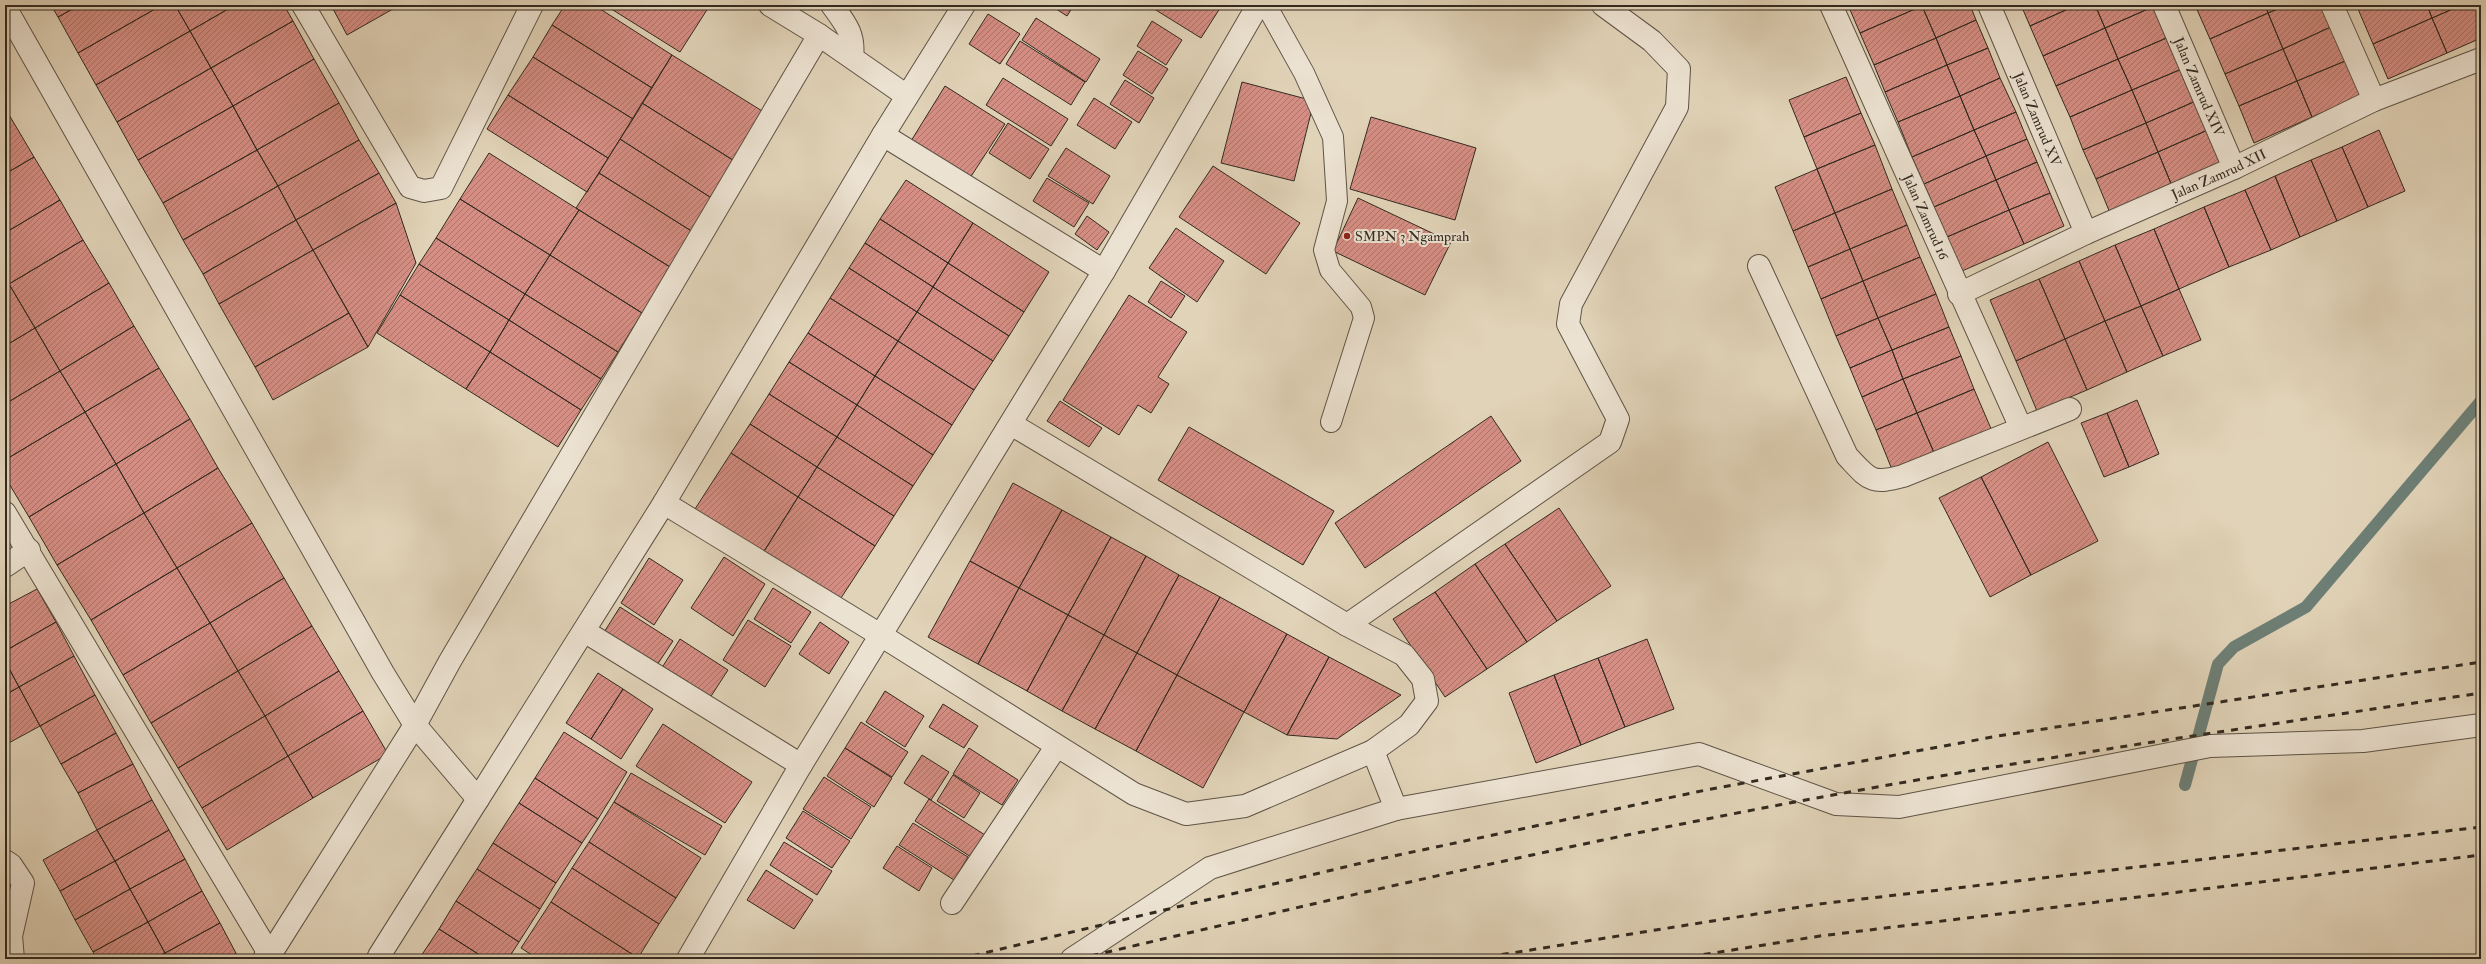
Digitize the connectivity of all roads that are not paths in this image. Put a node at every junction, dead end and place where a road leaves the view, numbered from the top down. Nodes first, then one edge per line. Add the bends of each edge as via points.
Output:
1 (303, 5) edge
2 (532, 5) edge
3 (770, 5) edge
4 (832, 5) edge
5 (964, 5) edge
6 (1258, 5) edge
7 (1266, 5) edge
8 (1603, 5) edge
9 (1831, 5) edge
10 (1989, 5) edge
11 (2164, 5) edge
12 (2332, 5) edge
13 (5, 7) edge
14 (819, 35) junction
15 (852, 57) junction
16 (2481, 59) edge
17 (906, 96) junction
18 (2374, 100) junction
19 (883, 136) junction
20 (2234, 168) junction
21 (2086, 233) junction
22 (1759, 266) dead end
23 (1104, 271) junction
24 (1959, 294) junction
25 (2070, 409) dead end
26 (1330, 422) dead end
27 (1010, 424) junction
28 (2021, 428) junction
29 (664, 503) junction
30 (5, 513) edge
31 (29, 550) junction
32 (5, 566) edge
33 (1347, 625) junction
34 (584, 631) junction
35 (882, 636) junction
36 (415, 725) junction
37 (2481, 725) edge
38 (1056, 747) junction
39 (1373, 751) junction
40 (801, 765) junction
41 (478, 799) junction
42 (1396, 809) junction
43 (5, 861) edge
44 (952, 903) dead end
45 (8, 940) edge
46 (379, 956) dead end
47 (267, 957) edge
48 (13, 959) edge
49 (688, 959) edge
50 (1072, 959) edge

1 - 2 street via 410,187 424,191 441,188
3 - 14 street
4 - 15 street via 847,26 854,43
5 - 17 street
6 - 23 street
7 - 26 lane via 1304,72 1333,137 1337,201 1324,250 1330,270 1361,307 1364,318
8 - 33 street via 1652,41 1679,69 1677,106 1572,304 1568,324 1618,419 1610,442
9 - 24 street, Jalan Zamrud 16
10 - 21 street, Jalan Zamrud XV
11 - 20 street, Jalan Zamrud XIV
12 - 18 street
13 - 36 street via 383,673
14 - 15 street
14 - 36 street via 450,661
15 - 17 street
16 - 18 street, Jalan Zamrud XII
17 - 19 street
18 - 20 street, Jalan Zamrud XII
19 - 23 street
19 - 29 street
20 - 21 street, Jalan Zamrud XII
21 - 24 street, Jalan Zamrud XII
22 - 28 street via 1847,456 1869,479 1885,481 1903,476
23 - 27 street
24 - 28 street, Jalan Zamrud 16
25 - 28 street
27 - 33 street
27 - 35 street
29 - 34 street
29 - 35 street
30 - 31 street
31 - 32 street
31 - 47 street
33 - 39 street via 1404,655 1422,679 1427,701 1408,725
34 - 40 street
34 - 41 street
35 - 38 street
35 - 40 street
36 - 41 street
36 - 47 street
37 - 42 street via 2363,741 2210,746 1899,807 1836,804 1699,754
38 - 39 street via 1134,794 1186,814 1245,806
38 - 44 street
39 - 42 street
40 - 49 street
41 - 46 street
42 - 50 street via 1210,868
43 - 45 street via 12,865 23,883
45 - 48 street

